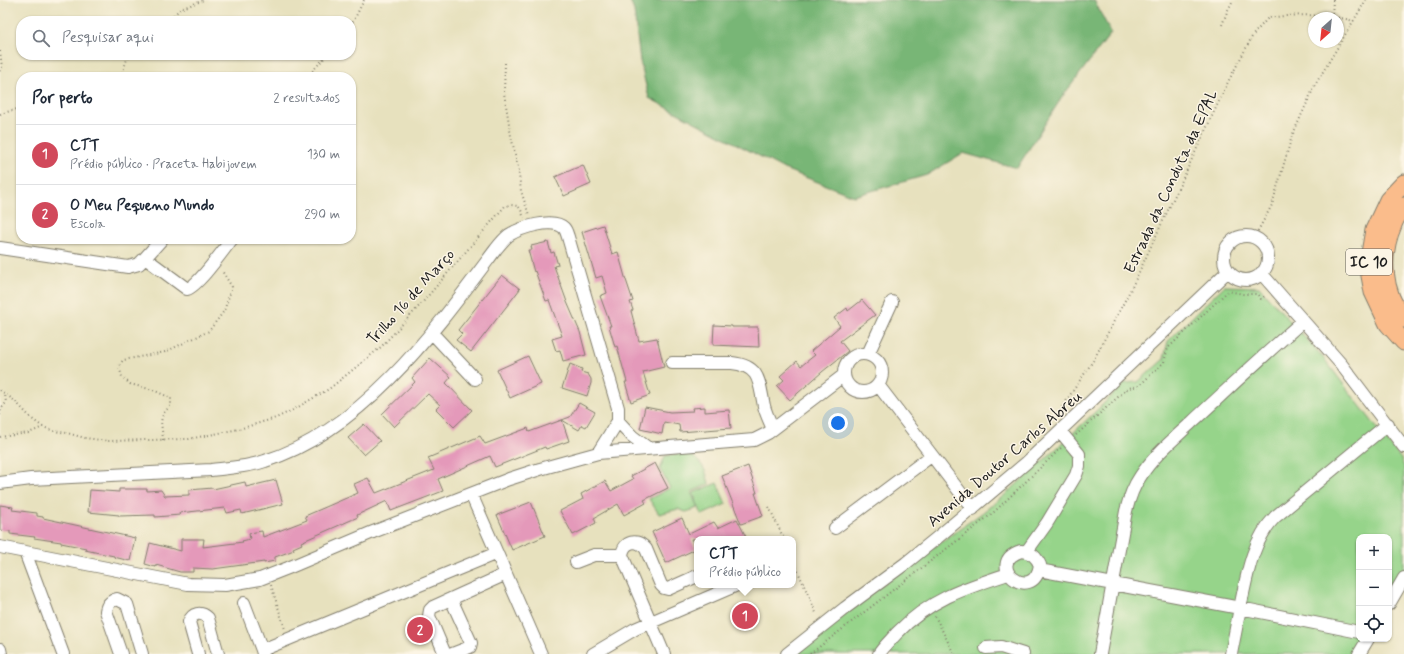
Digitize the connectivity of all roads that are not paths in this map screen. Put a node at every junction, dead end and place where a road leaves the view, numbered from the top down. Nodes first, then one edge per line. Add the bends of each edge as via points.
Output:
1 (1404, 182) edge
2 (1404, 206) edge
3 (158, 244) edge
4 (228, 244) edge
5 (0, 248) edge
6 (145, 258) junction
7 (1228, 271) junction
8 (1261, 273) junction
9 (892, 302) dead end
10 (1404, 319) edge
11 (1303, 321) junction
12 (432, 333) junction
13 (1404, 342) edge
14 (868, 354) junction
15 (672, 363) dead end
16 (844, 375) junction
17 (475, 379) dead end
18 (878, 385) junction
19 (618, 421) junction
20 (1388, 424) junction
21 (773, 429) junction
22 (1060, 431) junction
23 (1404, 447) edge
24 (648, 448) junction
25 (598, 453) junction
26 (932, 456) junction
27 (0, 483) edge
28 (471, 494) junction
29 (973, 509) junction
30 (835, 528) dead end
31 (0, 547) edge
32 (1027, 551) junction
33 (25, 552) junction
34 (497, 553) junction
35 (622, 555) junction
36 (576, 562) dead end
37 (1039, 570) junction
38 (506, 574) junction
39 (1008, 574) junction
40 (694, 577) edge
41 (1404, 578) edge
42 (1114, 583) junction
43 (730, 588) edge
44 (451, 599) junction
45 (1392, 599) edge
46 (244, 603) dead end
47 (1240, 608) junction
48 (651, 623) junction
49 (1356, 631) edge
50 (1366, 642) edge
51 (986, 648) dead end
52 (0, 649) edge
53 (262, 652) edge
54 (1, 654) edge
55 (62, 654) edge
56 (121, 654) edge
57 (142, 654) edge
58 (198, 654) edge
59 (218, 654) edge
60 (445, 654) edge
61 (452, 654) edge
62 (542, 654) edge
63 (593, 654) edge
64 (664, 654) edge
65 (787, 654) edge
66 (879, 654) edge
67 (1023, 654) edge
68 (1100, 654) edge
69 (1231, 654) edge
70 (1359, 654) edge

1 - 13 highway, IC 10 via 1388,200 1374,230 1368,265 1373,292 1388,324
2 - 10 highway, IC 10 via 1393,224 1384,251 1385,277 1392,299
3 - 6 street
4 - 6 street via 193,286 187,289
5 - 6 street via 128,267 139,264
7 - 8 street via 1237,278 1249,280
7 - 8 street via 1224,260 1226,248 1232,241 1247,236 1260,241 1265,247 1267,263
7 - 22 street, Avenida Doutor Carlos Abreu
8 - 11 street
9 - 14 street
11 - 20 street
11 - 42 street via 1178,436 1140,477 1130,495 1126,511
12 - 17 street
12 - 19 street via 502,242 530,226 559,225 565,229 568,237 618,408
12 - 27 street via 340,423 316,439 264,462 211,470 31,479
14 - 16 street via 850,358
14 - 18 street via 874,357 881,367 881,380
15 - 21 street via 732,363 751,369 758,376 764,407
16 - 18 street via 849,387 860,392 873,390
16 - 21 street
18 - 26 street
19 - 24 street
19 - 25 street
20 - 23 street
20 - 47 street via 1266,527 1256,545
21 - 24 street via 764,436 750,441
22 - 29 street, Avenida Doutor Carlos Abreu
22 - 32 street via 1080,454 1080,466 1072,483
24 - 25 street
25 - 28 street via 509,479
26 - 29 street
26 - 30 street
28 - 33 street via 269,576 242,583 188,584
28 - 34 street
29 - 65 street, Avenida Doutor Carlos Abreu
31 - 33 street
32 - 37 street via 1034,554 1040,565
32 - 39 street via 1015,553 1011,557 1007,564
33 - 55 street
34 - 38 street
34 - 53 street
35 - 36 street via 594,555
35 - 40 street via 628,544 640,544 646,549 664,588 668,589
35 - 48 street
37 - 39 street via 1029,582 1014,580
37 - 42 street
38 - 44 street
38 - 62 street
39 - 66 street via 960,590 929,606 904,626
41 - 45 street
42 - 47 street
42 - 68 street
43 - 48 street
44 - 60 street via 431,608 429,614
44 - 61 street via 472,643 470,647
46 - 53 street
47 - 49 street
47 - 69 street
48 - 63 street via 635,629
48 - 64 street
50 - 70 street
51 - 67 street via 1002,647
52 - 54 street
56 - 57 street via 106,611 109,602 117,599 127,604
58 - 59 street via 189,622 198,613 208,618

